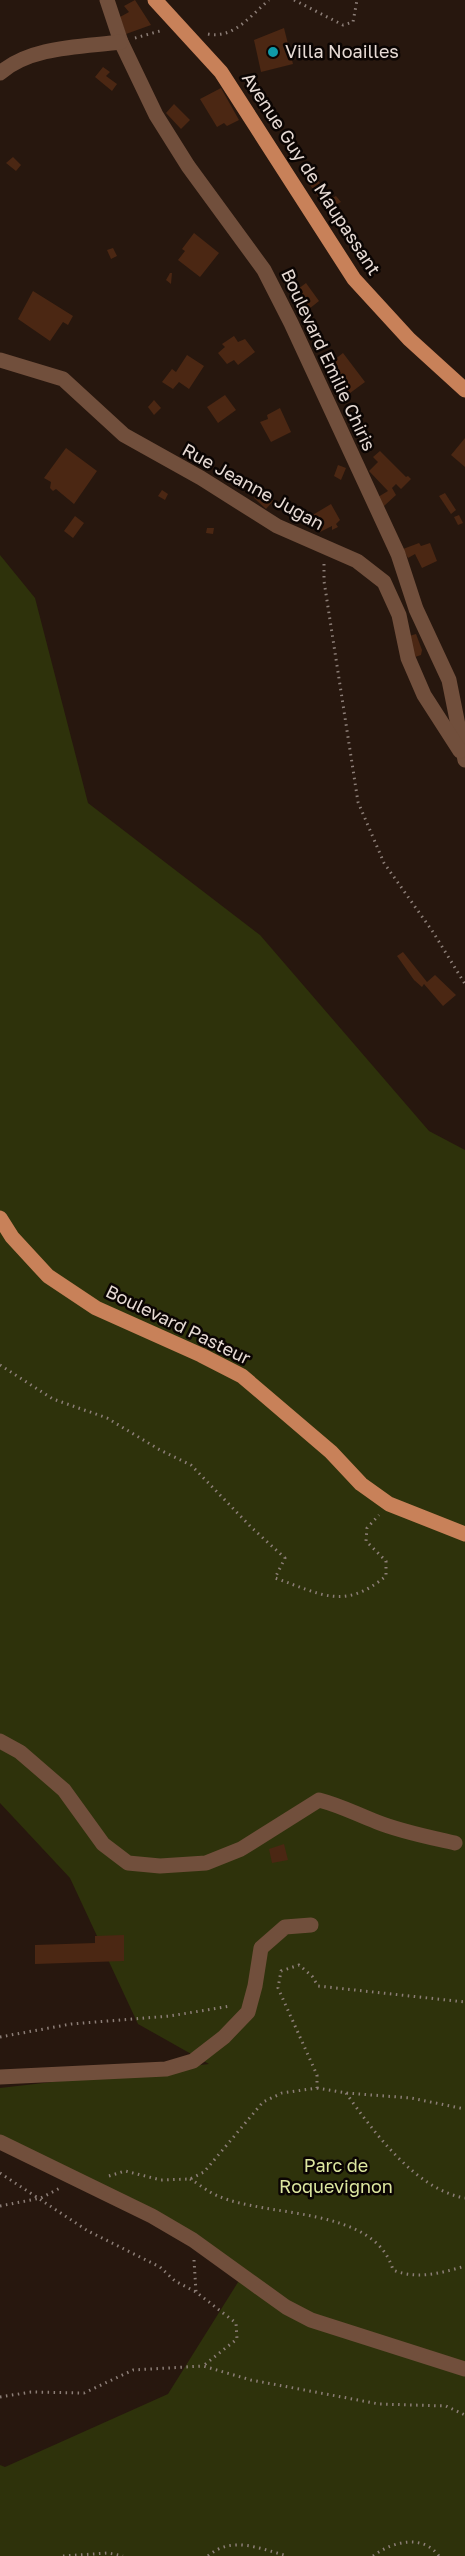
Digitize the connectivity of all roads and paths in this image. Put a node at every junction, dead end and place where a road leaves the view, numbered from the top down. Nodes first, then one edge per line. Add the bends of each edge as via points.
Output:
1 (106, 0) edge
2 (155, 0) edge
3 (269, 0) edge
4 (294, 0) edge
5 (357, 0) edge
6 (180, 28) junction
7 (121, 42) junction
8 (0, 73) edge
9 (0, 360) edge
10 (465, 390) edge
11 (323, 548) junction
12 (465, 760) edge
13 (465, 984) edge
14 (0, 1218) edge
15 (0, 1365) edge
16 (389, 1504) junction
17 (464, 1533) edge
18 (0, 1741) edge
19 (455, 1843) dead end
20 (311, 1925) dead end
21 (237, 1998) dead end
22 (465, 2002) edge
23 (0, 2037) edge
24 (0, 2077) edge
25 (317, 2088) junction
26 (346, 2093) junction
27 (465, 2109) edge
28 (0, 2142) edge
29 (0, 2173) edge
30 (74, 2178) junction
31 (190, 2179) junction
32 (98, 2190) junction
33 (41, 2198) junction
34 (465, 2198) edge
35 (0, 2206) edge
36 (192, 2240) junction
37 (465, 2266) edge
38 (196, 2292) junction
39 (203, 2366) junction
40 (465, 2369) edge
41 (0, 2397) edge
42 (465, 2415) edge
43 (63, 2556) edge
44 (123, 2556) edge
45 (208, 2556) edge
46 (288, 2556) edge
47 (374, 2556) edge
48 (439, 2556) edge

1 - 7 street, Boulevard Emilie Chiris
2 - 6 main road, Avenue Guy de Maupassant
3 - 6 path via 238,29 216,35
4 - 5 path via 344,25 353,22
6 - 7 path
6 - 10 main road, Avenue Guy de Maupassant via 221,72 354,279 409,339
7 - 8 street via 56,50 11,64
7 - 12 street, Boulevard Emilie Chiris via 156,115 264,270 291,323 398,554 416,609 449,680
9 - 11 street, Rue Jeanne Jugan via 63,379 124,435 277,526
11 - 12 street, Rue Jeanne Jugan via 357,561 384,582 399,615 408,658 420,686
11 - 13 path via 324,580 358,802 384,863
14 - 16 main road, Boulevard Pasteur via 48,1276 96,1308 242,1376 331,1452 361,1484
15 - 16 path via 53,1399 107,1418 191,1465 285,1558 275,1578 332,1598 359,1594 386,1576 386,1561 366,1541 367,1527
16 - 17 main road, Boulevard Pasteur
18 - 19 street via 20,1752 64,1790 103,1844 128,1863 206,1863 241,1849 319,1800 406,1832
20 - 24 street via 285,1926 261,1948 248,2012 194,2061 166,2069
21 - 23 path via 229,2007 208,2012 71,2024
22 - 25 path via 318,1986 299,1965 281,1971 278,1988 317,2074
25 - 26 path
25 - 31 path via 282,2093 262,2102 204,2172
26 - 27 path via 411,2097
26 - 34 path via 375,2134 419,2175 453,2196
28 - 30 street
29 - 33 path
30 - 32 street
30 - 33 path
31 - 32 path via 161,2180 125,2171 107,2177
31 - 37 path via 217,2196 349,2226 385,2252 393,2270 404,2275 421,2276
32 - 36 street
33 - 35 path
33 - 38 path via 88,2231 160,2267
36 - 38 path
36 - 40 street via 285,2307 311,2320
38 - 39 path via 236,2323 237,2339
39 - 41 path via 133,2370 84,2393 31,2392
39 - 42 path via 251,2380 379,2404 447,2406
43 - 44 path
45 - 46 path via 233,2543
47 - 48 path via 387,2546 415,2541 432,2546

